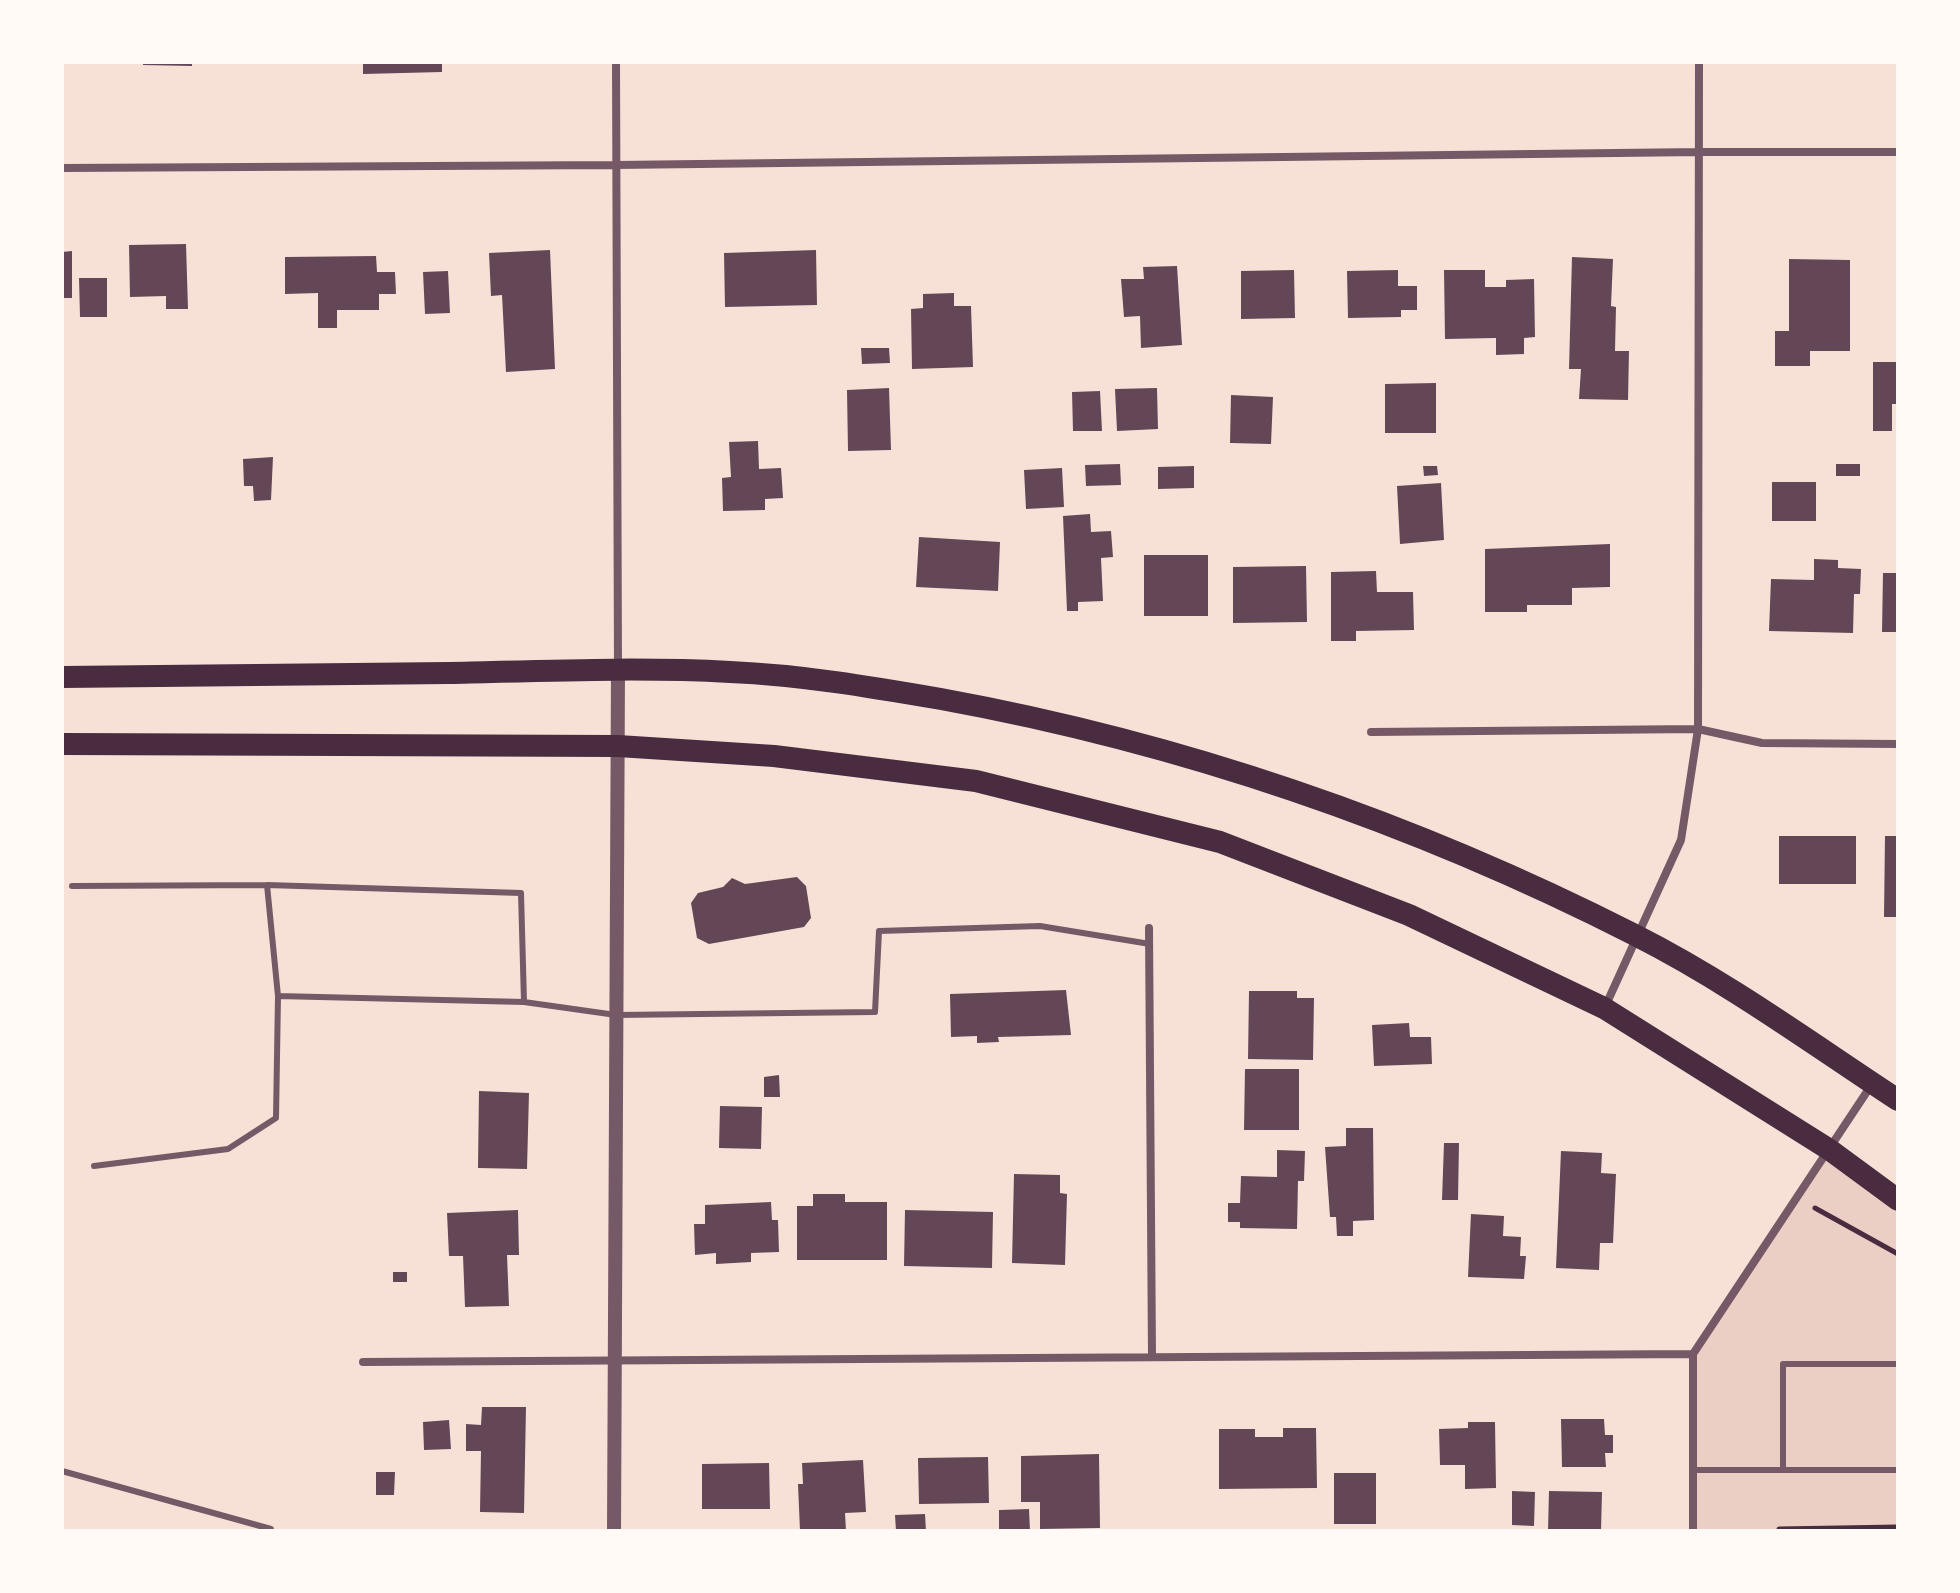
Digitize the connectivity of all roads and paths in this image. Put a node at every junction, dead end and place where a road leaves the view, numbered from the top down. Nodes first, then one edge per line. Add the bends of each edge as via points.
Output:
1 (616, 62) edge
2 (1699, 62) edge
3 (1699, 152) junction
4 (1898, 152) edge
5 (616, 165) junction
6 (62, 168) edge
7 (618, 670) junction
8 (62, 677) edge
9 (1698, 729) junction
10 (1371, 732) dead end
11 (62, 744) edge
12 (1898, 744) edge
13 (618, 746) junction
14 (267, 885) junction
15 (72, 886) dead end
16 (1149, 928) dead end
17 (1637, 936) junction
18 (1150, 944) junction
19 (278, 996) junction
20 (524, 1002) junction
21 (1604, 1008) junction
22 (616, 1015) junction
23 (1873, 1083) junction
24 (1898, 1100) edge
25 (1830, 1150) junction
26 (94, 1166) dead end
27 (1797, 1198) junction
28 (1898, 1200) edge
29 (1898, 1254) edge
30 (1693, 1354) junction
31 (1152, 1357) junction
32 (615, 1361) junction
33 (363, 1362) dead end
34 (1898, 1364) edge
35 (1693, 1470) junction
36 (1783, 1470) junction
37 (1898, 1470) edge
38 (62, 1471) edge
39 (1898, 1527) edge
40 (271, 1531) edge
41 (614, 1531) edge
42 (1693, 1531) edge
43 (1779, 1531) edge

1 - 5 street
2 - 3 street
3 - 4 street
3 - 5 street
3 - 9 street
5 - 6 street
5 - 7 street
7 - 8 highway
7 - 13 street
7 - 17 highway via 732,672 854,683 1118,738 1368,816
9 - 10 street
9 - 12 street via 1762,743
9 - 17 street via 1681,840
11 - 13 highway
13 - 21 highway via 774,756 976,781 1220,842 1409,915
13 - 22 street
14 - 15 lane
14 - 19 lane
14 - 20 lane via 521,893
16 - 18 street
17 - 21 street
17 - 23 highway via 1736,992
18 - 22 lane via 1040,926 879,931 875,1012
18 - 31 street
19 - 20 lane
19 - 26 lane via 276,1118 228,1149
20 - 22 lane
21 - 25 highway
22 - 32 street
23 - 24 highway
23 - 25 street
25 - 27 street
25 - 28 highway
27 - 29 path
27 - 30 street
30 - 31 street
30 - 35 street
31 - 32 street
32 - 33 street
32 - 41 street
34 - 36 lane via 1783,1364
35 - 36 lane
35 - 42 street
36 - 37 lane
38 - 40 lane
39 - 43 path

